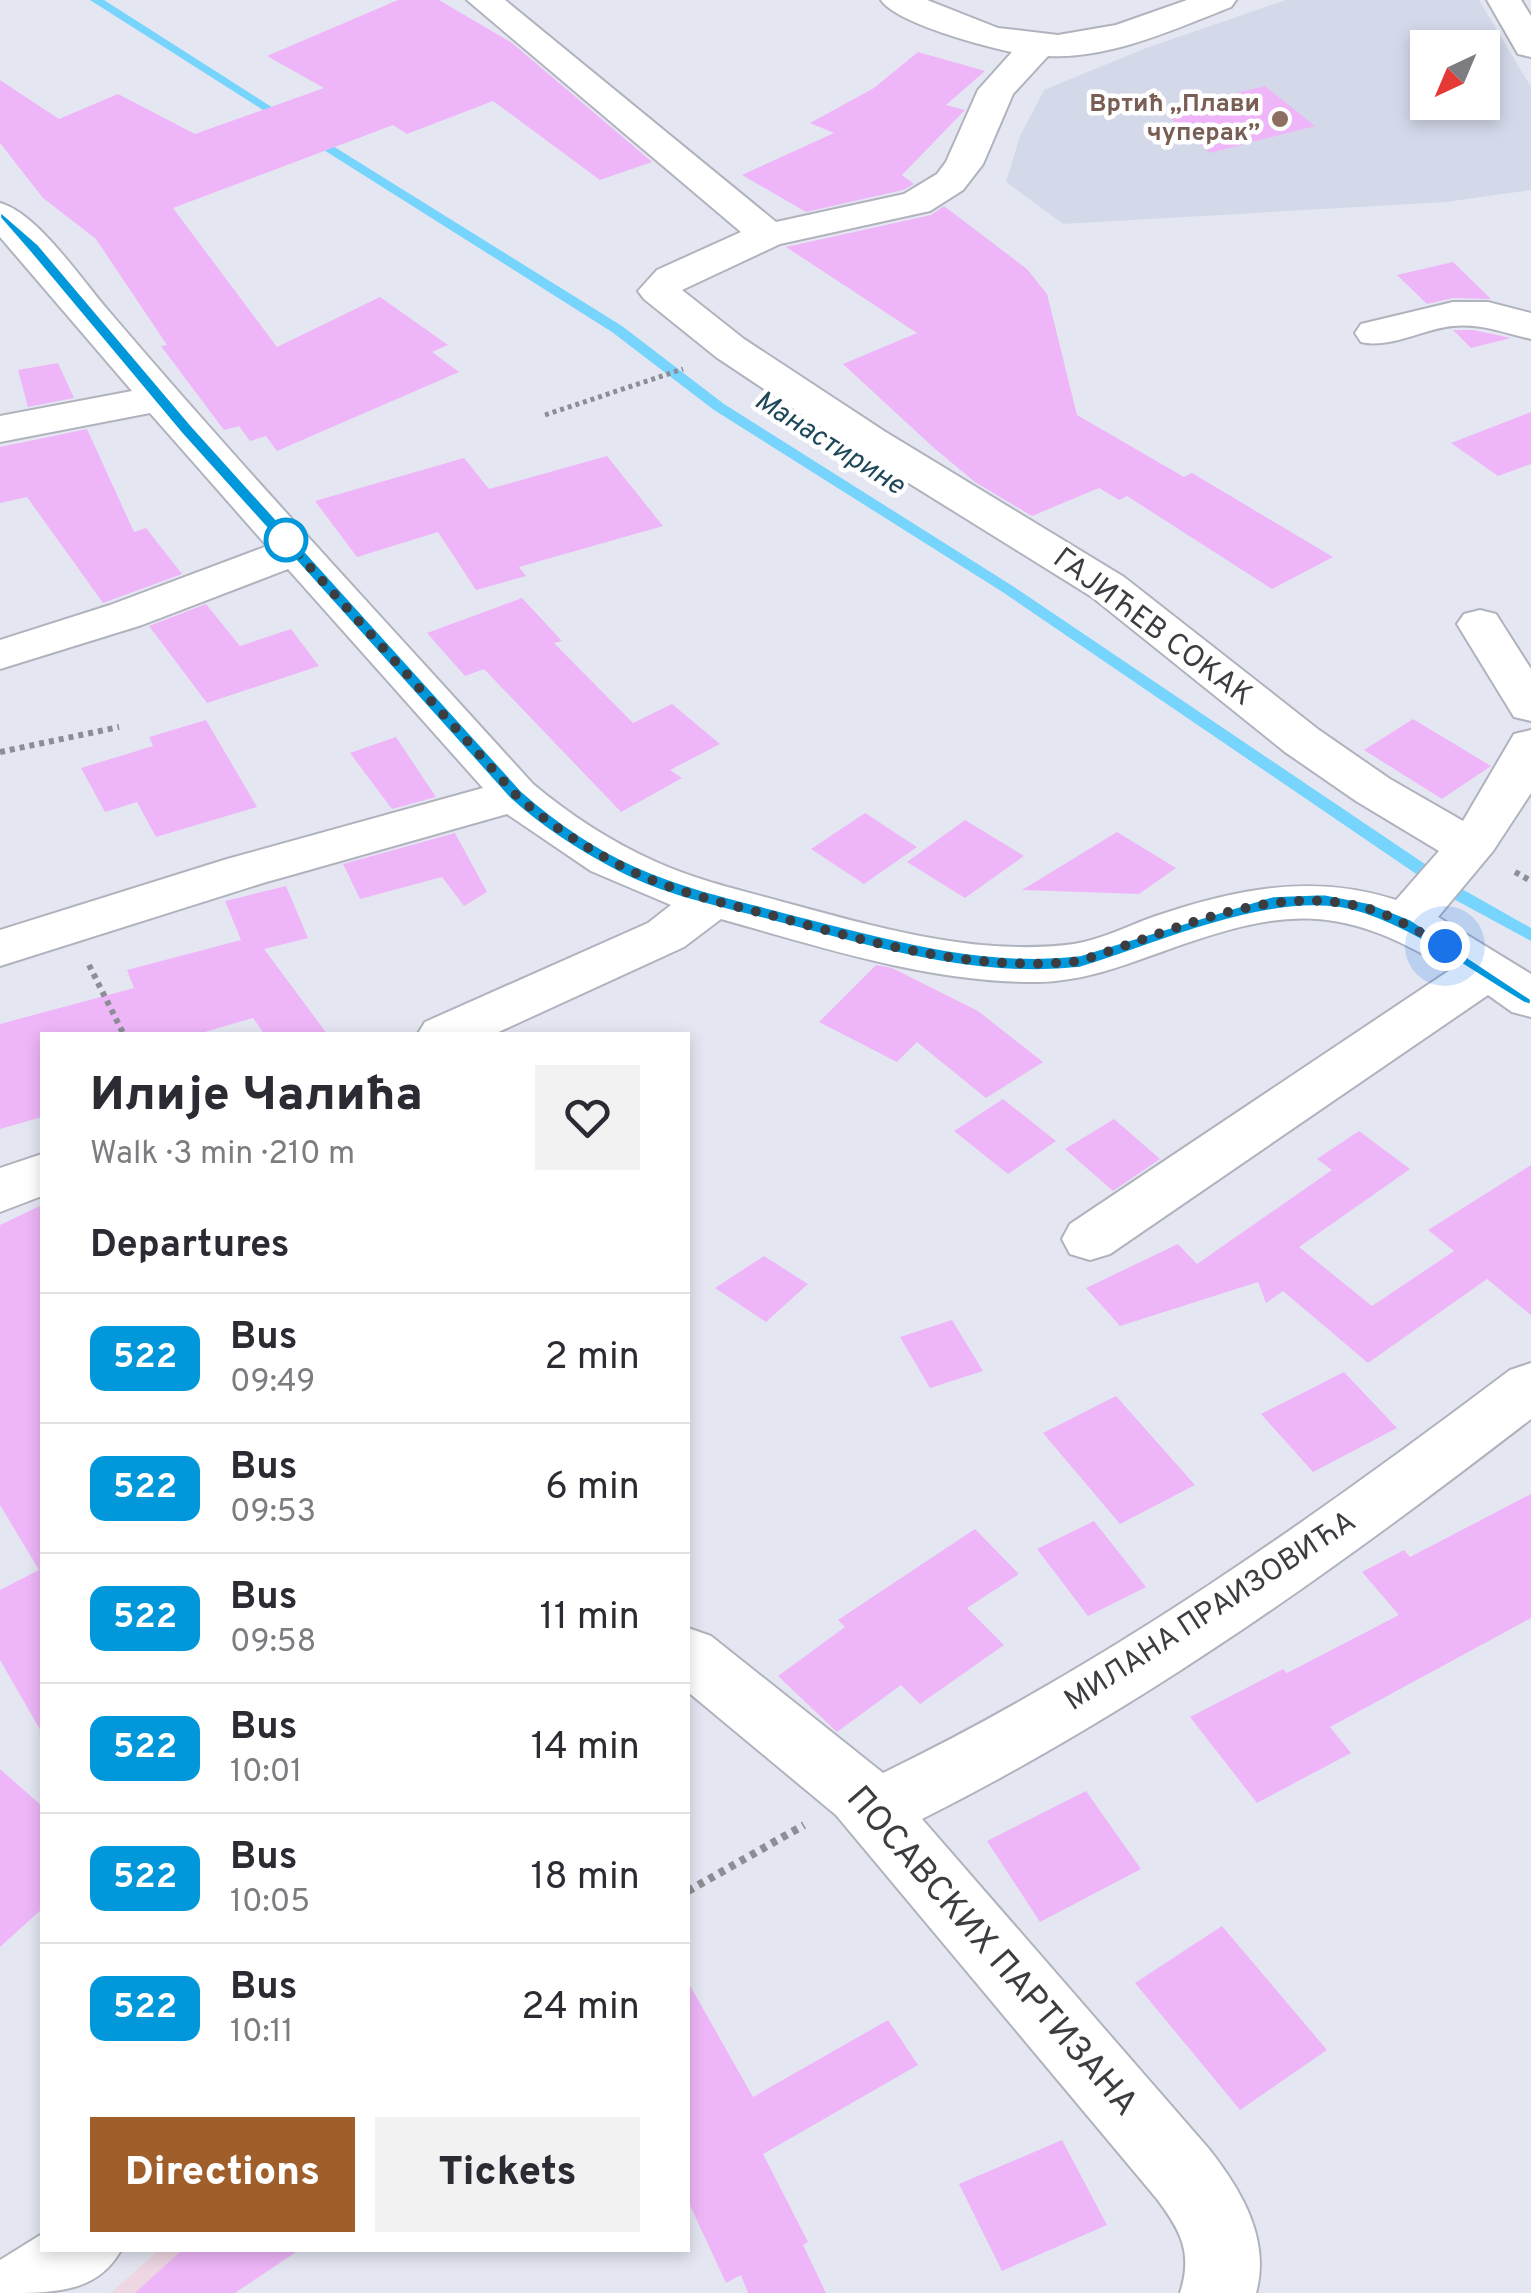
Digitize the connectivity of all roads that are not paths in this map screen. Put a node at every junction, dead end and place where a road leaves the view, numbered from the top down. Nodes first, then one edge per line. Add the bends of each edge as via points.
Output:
1 (484, 0) edge
2 (898, 0) edge
3 (1219, 0) edge
4 (1504, 0) edge
5 (1531, 46) edge
6 (1037, 47) junction
7 (6, 227) edge
8 (768, 235) junction
9 (1531, 327) edge
10 (1375, 333) dead end
11 (162, 398) junction
12 (0, 428) edge
13 (296, 552) junction
14 (1480, 624) dead end
15 (0, 655) edge
16 (1531, 706) edge
17 (1531, 745) edge
18 (516, 795) junction
19 (1468, 846) junction
20 (712, 900) junction
21 (1414, 912) junction
22 (0, 948) edge
23 (1487, 970) junction
24 (1531, 999) edge
25 (451, 1032) edge
26 (40, 1175) edge
27 (0, 1191) edge
28 (1090, 1239) dead end
29 (1531, 1386) edge
30 (690, 1657) edge
31 (866, 1802) junction
32 (81, 2252) edge
33 (16, 2293) edge
34 (1218, 2293) edge

1 - 8 street
2 - 6 street via 958,29
3 - 6 street via 1093,44
4 - 5 street
6 - 8 street, ГАЈИЋЕВ СОКАК via 996,90 974,150 934,194
7 - 11 street
8 - 19 street, ГАЈИЋЕВ СОКАК via 658,290 730,348 869,440 1108,587 1302,741
9 - 10 street via 1472,310
11 - 12 street
11 - 13 street
13 - 15 street
13 - 18 street
14 - 16 street
17 - 19 street
18 - 20 street via 544,820 625,868
18 - 22 street
19 - 21 street
20 - 21 street via 891,946 1049,965 1273,902 1324,900
20 - 25 street via 666,935
21 - 23 street
23 - 24 street
23 - 28 street
26 - 27 street
29 - 31 street, МИЛАНА ПРАИЗОВИЋА via 1381,1501 1161,1651 1028,1732
30 - 31 street, ПОСАВСКИХ ПАРТИЗАНА
31 - 34 street, ПОСАВСКИХ ПАРТИЗАНА via 1206,2203 1222,2238 1224,2280
32 - 33 street

